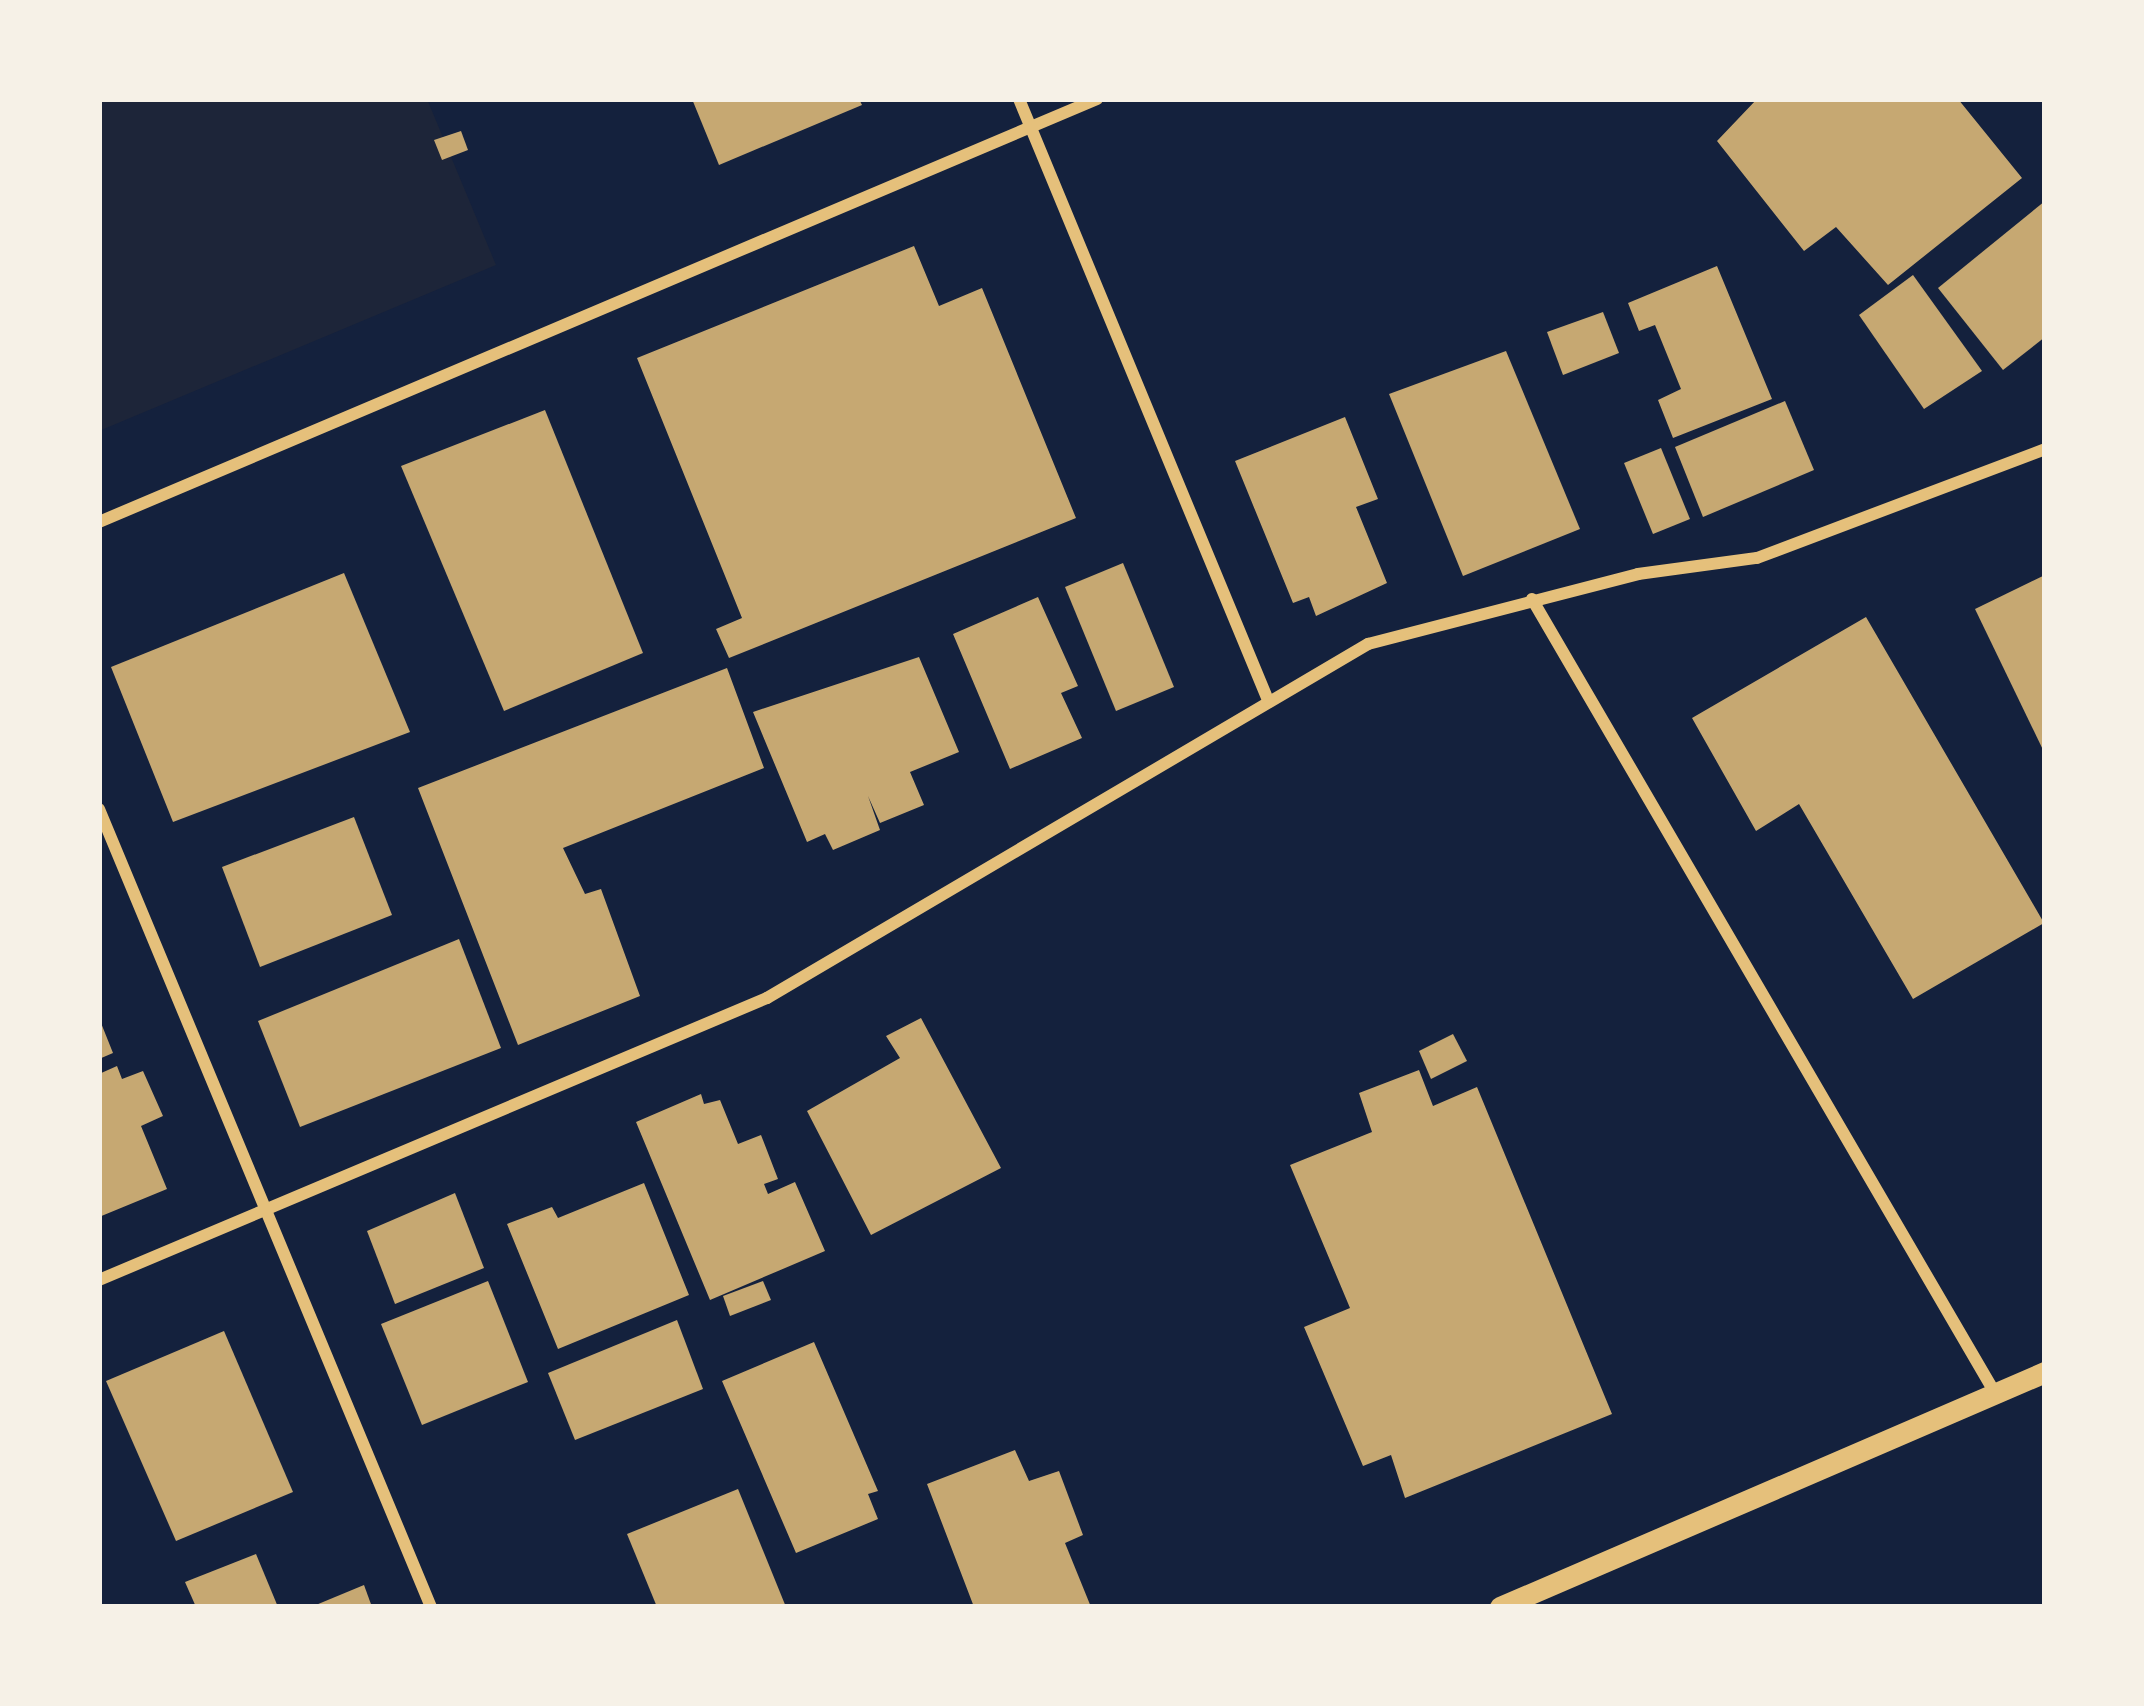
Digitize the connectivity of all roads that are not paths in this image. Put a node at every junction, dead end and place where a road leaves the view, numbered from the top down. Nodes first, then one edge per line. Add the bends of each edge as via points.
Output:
1 (1019, 99) edge
2 (1097, 99) edge
3 (1031, 128) junction
4 (2045, 449) edge
5 (99, 522) edge
6 (1532, 599) junction
7 (1268, 700) junction
8 (99, 809) edge
9 (271, 1209) junction
10 (99, 1280) edge
11 (2045, 1372) edge
12 (1995, 1393) junction
13 (431, 1607) edge
14 (1500, 1607) edge

1 - 3 street
2 - 3 street
3 - 5 street
3 - 7 street
4 - 6 street via 1756,558
6 - 7 street via 1368,644
6 - 12 street
7 - 9 street via 767,998
8 - 9 street
9 - 10 street
9 - 13 street
11 - 12 street
12 - 14 street

